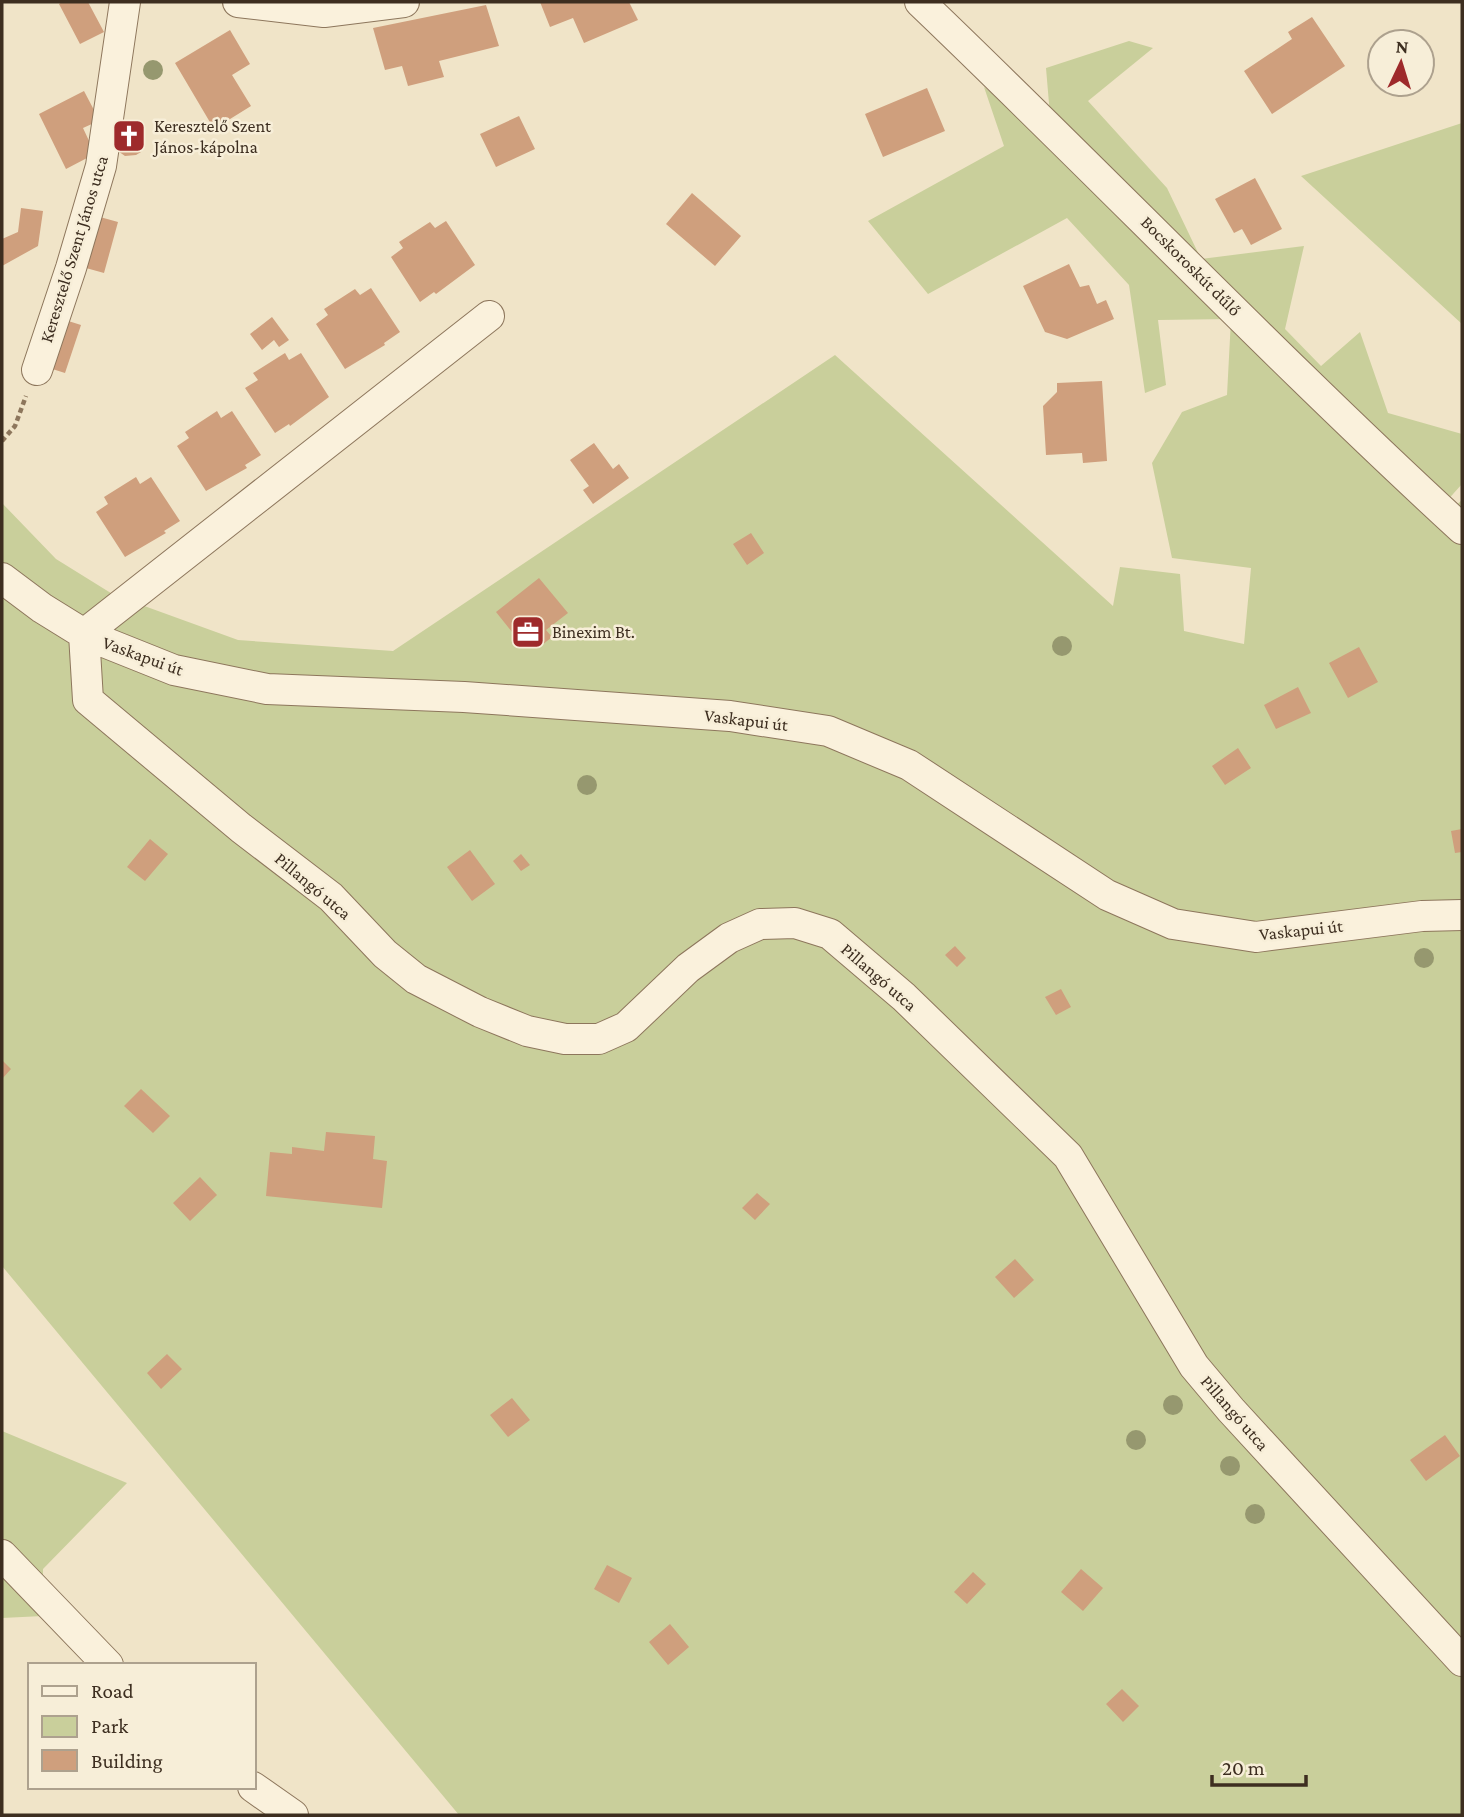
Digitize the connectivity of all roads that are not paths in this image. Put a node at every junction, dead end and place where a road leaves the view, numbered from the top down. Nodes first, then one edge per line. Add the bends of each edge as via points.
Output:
1 (125, 2) edge
2 (238, 2) edge
3 (404, 2) edge
4 (920, 2) edge
5 (489, 316) dead end
6 (37, 370) dead end
7 (1462, 530) edge
8 (2, 578) edge
9 (84, 634) junction
10 (1462, 915) edge
11 (2, 1555) edge
12 (1462, 1661) edge
13 (106, 1663) edge
14 (256, 1789) edge
15 (293, 1815) edge

1 - 6 street, Keresztelő Szent János utca via 101,166
2 - 3 street via 324,12
4 - 7 street, Bocskoroskút dűlő
5 - 9 street
8 - 9 street, Vaskapui út
9 - 10 street, Vaskapui út via 174,670 267,688 730,716 828,732 909,765 1107,895 1173,924 1256,937
9 - 12 street, Pillangó utca via 88,700 331,897 385,954 416,979 492,1017 565,1039 598,1039 626,1027 688,968 729,938 760,924 795,923 830,934 904,997 1068,1156 1194,1366
11 - 13 street
14 - 15 street

